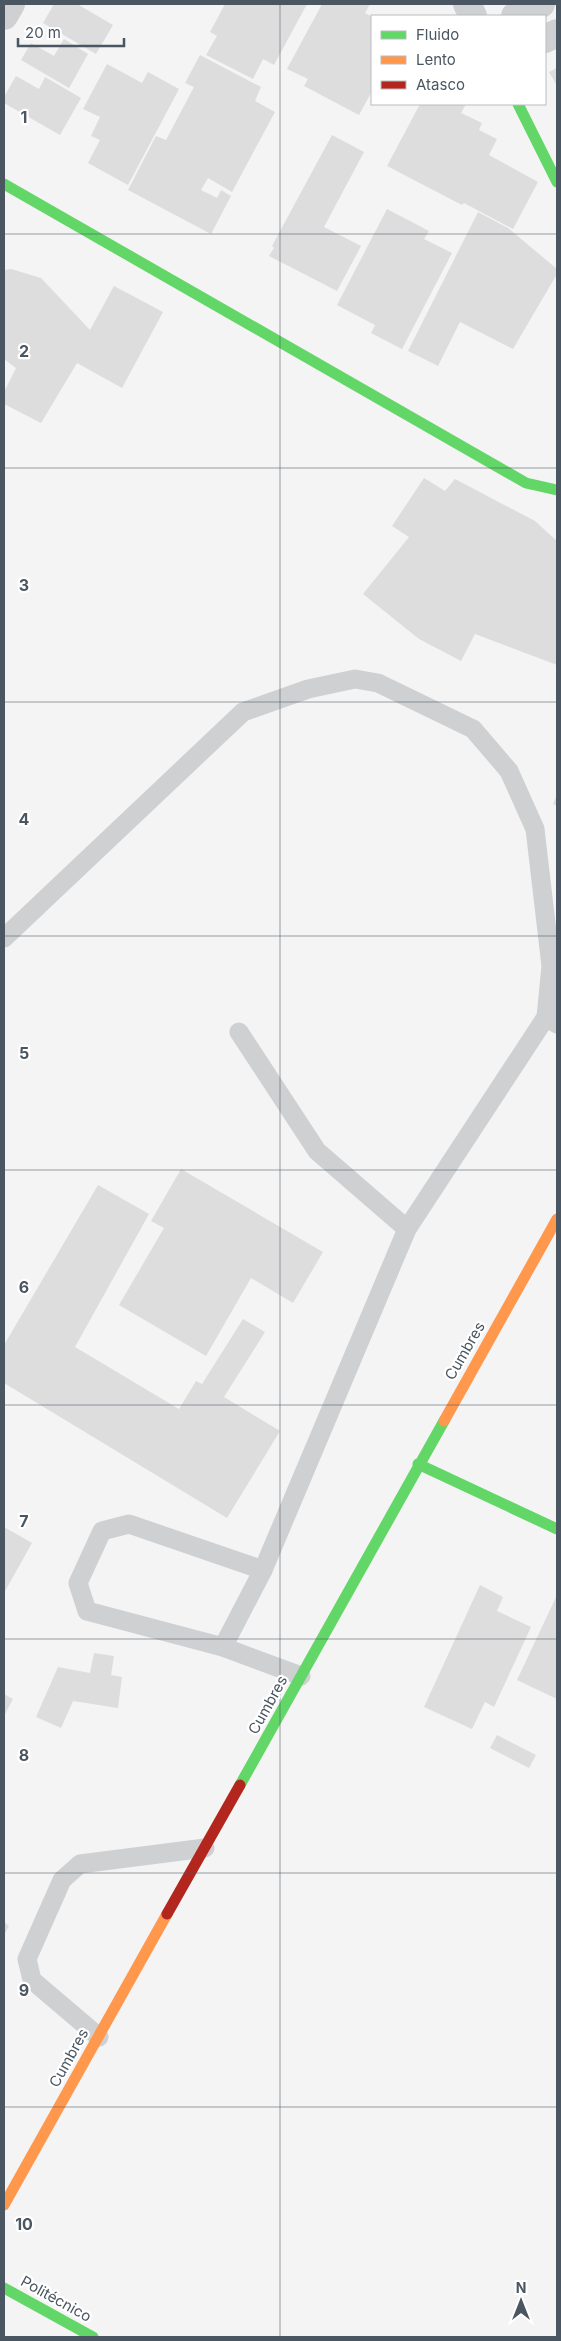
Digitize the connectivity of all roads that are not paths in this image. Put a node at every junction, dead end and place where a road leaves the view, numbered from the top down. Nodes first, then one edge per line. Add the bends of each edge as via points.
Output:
1 (11, 4) edge
2 (541, 4) edge
3 (517, 15) edge
4 (4, 16) edge
5 (557, 33) edge
6 (546, 39) edge
7 (518, 105) edge
8 (557, 182) edge
9 (4, 184) edge
10 (557, 490) edge
11 (4, 938) edge
12 (552, 1021) edge
13 (239, 1032) dead end
14 (557, 1219) edge
15 (406, 1229) junction
16 (418, 1464) junction
17 (557, 1529) edge
18 (263, 1570) junction
19 (223, 1647) junction
20 (301, 1676) junction
21 (205, 1848) junction
22 (99, 2037) junction
23 (4, 2205) edge
24 (4, 2288) edge
25 (93, 2337) edge

1 - 4 street
2 - 3 street
5 - 6 street
7 - 8 street
9 - 10 street via 526,484
11 - 12 lane via 243,712 308,689 355,679 378,684 473,729 508,771 535,829 551,966
12 - 15 lane
13 - 15 lane via 317,1151
14 - 16 street, Cumbres
15 - 18 lane
16 - 17 street
16 - 20 street, Cumbres
18 - 19 lane
18 - 19 lane via 129,1524 102,1531 78,1582 87,1611
19 - 20 lane
20 - 21 street, Cumbres
21 - 22 street, Cumbres
21 - 22 lane via 80,1864 62,1880 27,1959 32,1980
22 - 23 street, Cumbres
24 - 25 street, Politécnico

